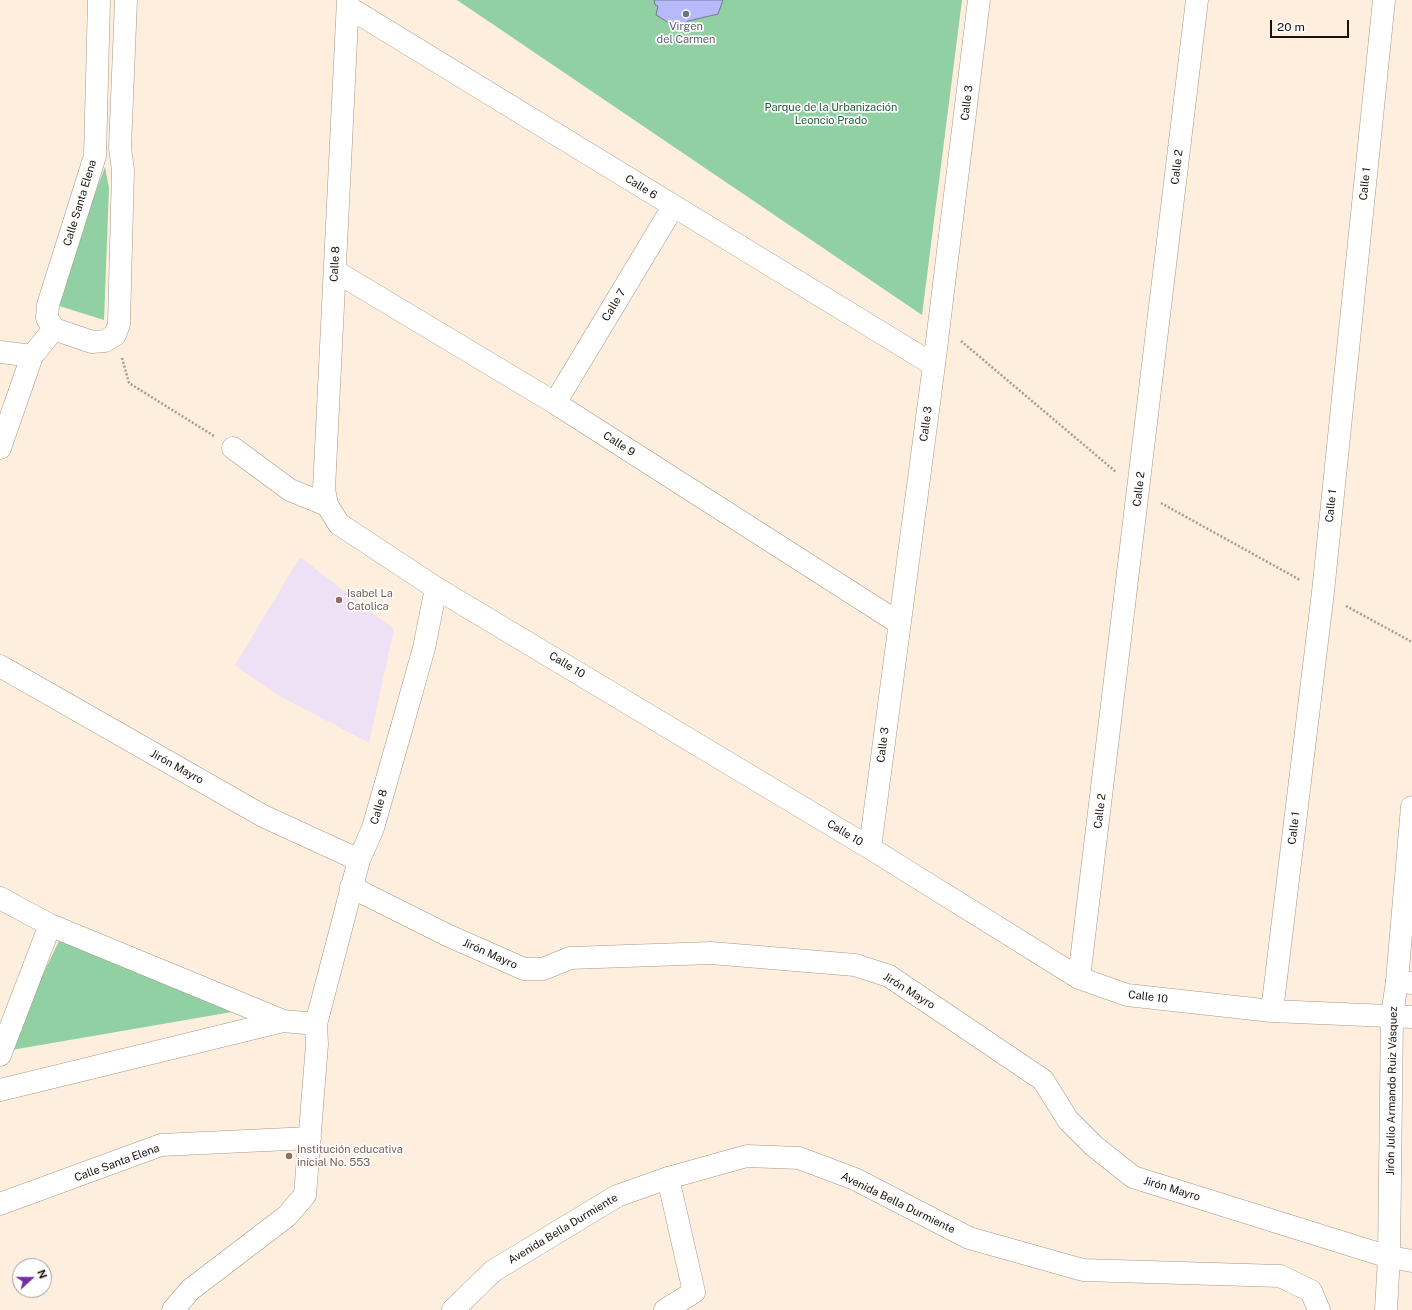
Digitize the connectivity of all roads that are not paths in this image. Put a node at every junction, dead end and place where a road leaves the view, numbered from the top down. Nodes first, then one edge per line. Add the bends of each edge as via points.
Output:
1 (99, 0) edge
2 (126, 0) edge
3 (979, 0) edge
4 (1197, 0) edge
5 (1384, 0) edge
6 (348, 4) edge
7 (673, 207) junction
8 (335, 271) junction
9 (54, 329) junction
10 (0, 352) edge
11 (32, 356) junction
12 (934, 365) junction
13 (555, 403) junction
14 (0, 448) edge
15 (233, 448) road end
16 (327, 505) junction
17 (339, 524) joint
18 (436, 588) junction
19 (899, 623) junction
20 (0, 666) edge
21 (1412, 807) edge
22 (870, 848) junction
23 (359, 860) junction
24 (351, 886) junction
25 (0, 898) edge
26 (50, 925) junction
27 (1079, 978) junction
28 (1404, 982) edge
29 (1272, 1011) junction
30 (1402, 1017) edge
31 (283, 1021) junction
32 (316, 1024) junction
33 (0, 1055) edge
34 (0, 1090) edge
35 (310, 1138) junction
36 (668, 1178) junction
37 (0, 1204) edge
38 (1388, 1257) junction
39 (1412, 1261) edge
40 (173, 1310) edge
41 (453, 1310) edge
42 (665, 1310) edge
43 (1319, 1310) edge
44 (1386, 1310) edge

1 - 9 street, Calle Santa Elena via 95,156 48,305 47,318
2 - 9 street via 120,143 123,170 119,324 115,335 105,342 92,342
3 - 12 street, Calle 3
4 - 27 street, Calle 2
5 - 29 street, Calle 1 via 1323,592
6 - 7 street, Calle 6
6 - 8 street, Calle 8
7 - 12 street, Calle 6
7 - 13 street, Calle 7
8 - 13 street, Calle 9
8 - 16 street, Calle 8 via 324,489
9 - 11 street
10 - 11 street
11 - 14 street
12 - 19 street, Calle 3
13 - 19 street, Calle 9
15 - 16 street via 290,490
16 - 17 street, Calle 8
17 - 18 street, Calle 10
18 - 22 street, Calle 10
18 - 23 street, Calle 8 via 424,648 401,730 373,828
19 - 22 street, Calle 3
20 - 23 street, Jirón Mayro via 263,816
21 - 28 street, Jirón Julio Armando Ruiz Vásquez
22 - 27 street, Calle 10
23 - 24 street, Calle 8
24 - 32 street, Calle 8
24 - 38 street, Jirón Mayro via 447,935 524,969 543,969 570,958 711,953 855,965 889,976 1043,1080 1068,1120 1094,1146 1133,1177
25 - 26 street
26 - 31 street
26 - 33 street
27 - 29 street, Calle 10 via 1127,995
28 - 30 street, Jirón Julio Armando Ruiz Vásquez
29 - 30 street, Calle 10
30 - 38 street, Jirón Julio Armando Ruiz Vásquez
31 - 32 street
31 - 34 street
32 - 35 street, Calle 8 via 317,1044
35 - 37 street, Calle Santa Elena via 161,1146
35 - 40 street, Calle 8 via 305,1195 287,1216 190,1290
36 - 41 street, Avenida Bella Durmiente via 617,1196 493,1271
36 - 42 street via 694,1292
36 - 43 street, Avenida Bella Durmiente via 747,1156 799,1158 855,1179 969,1238 1083,1270 1280,1276 1311,1291
38 - 39 street, Jirón Mayro
38 - 44 street

